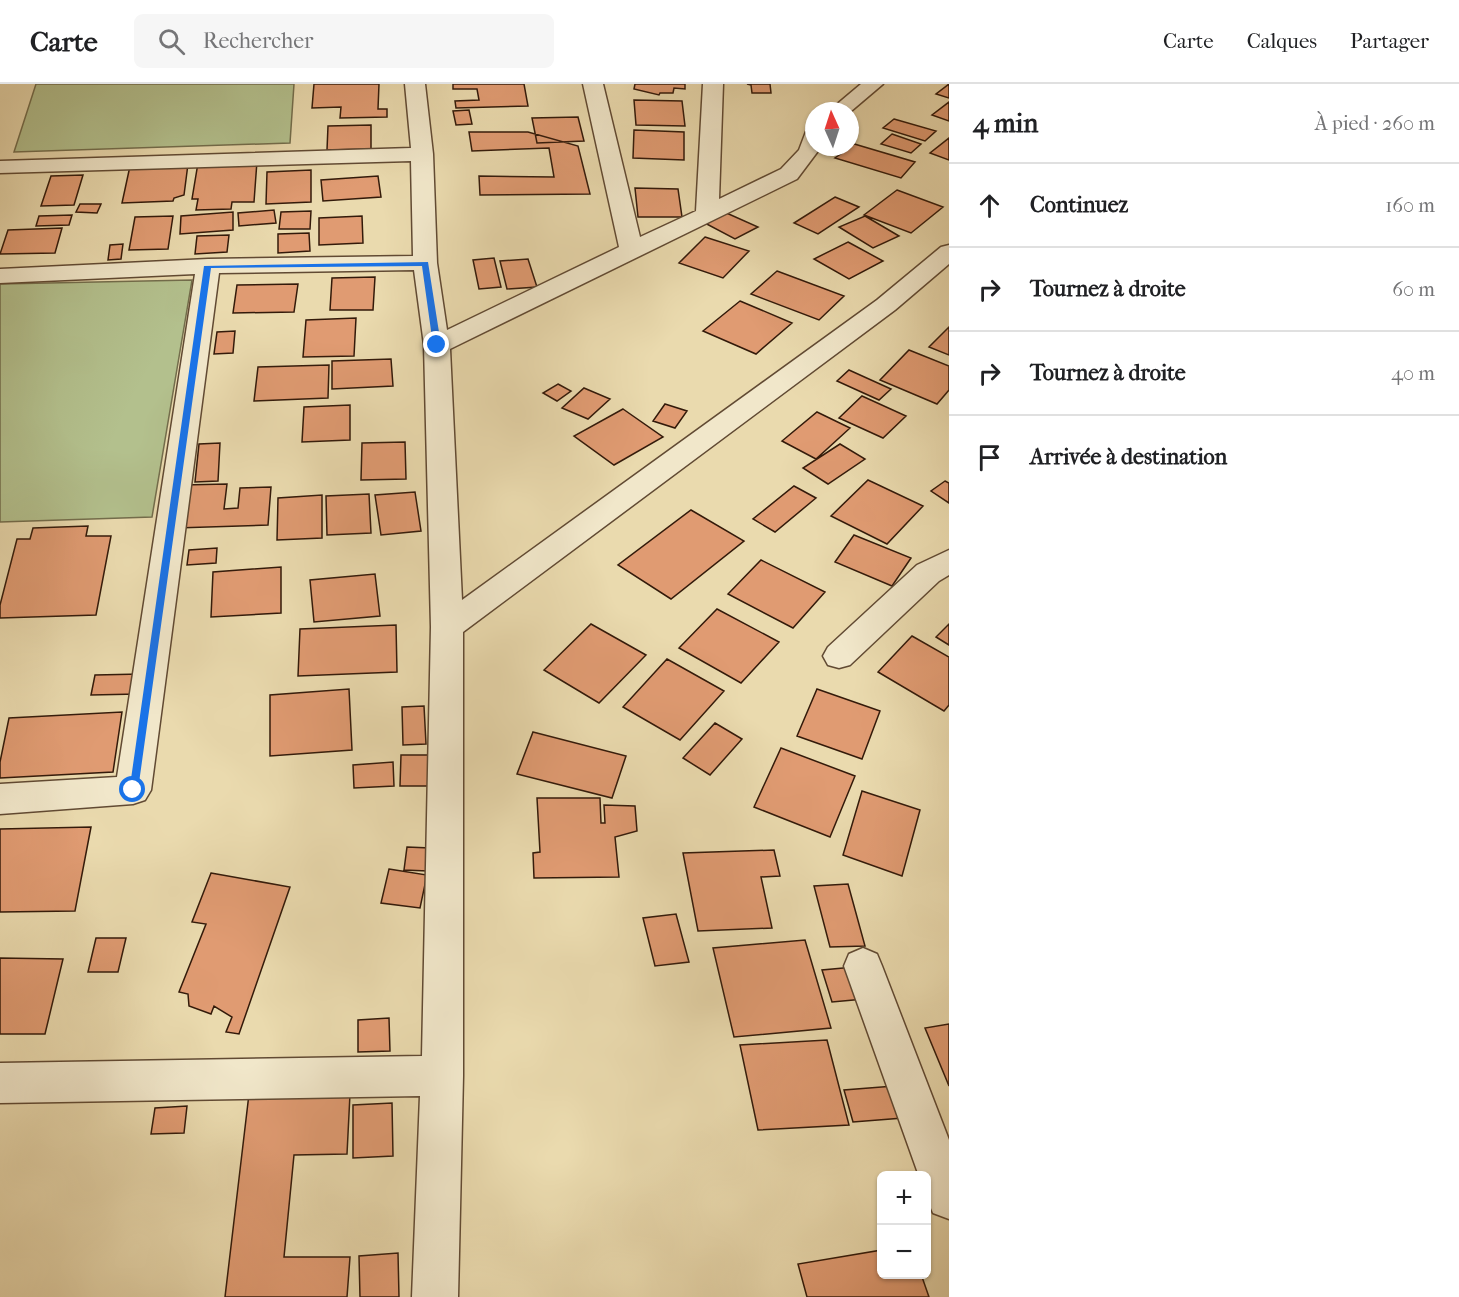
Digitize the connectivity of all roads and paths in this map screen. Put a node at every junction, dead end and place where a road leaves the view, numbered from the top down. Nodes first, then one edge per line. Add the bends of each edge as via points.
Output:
1 (415, 84) edge
2 (593, 84) edge
3 (713, 84) edge
4 (873, 84) edge
5 (850, 102) edge
6 (422, 154) junction
7 (805, 156) edge
8 (0, 167) edge
9 (707, 214) junction
10 (632, 250) junction
11 (949, 252) edge
12 (425, 263) junction
13 (208, 266) junction
14 (0, 276) edge
15 (437, 345) junction
16 (942, 572) edge
17 (447, 627) junction
18 (839, 656) dead end
19 (0, 799) edge
20 (863, 966) dead end
21 (442, 1076) junction
22 (0, 1083) edge
23 (949, 1197) edge
24 (435, 1297) edge

1 - 6 street
2 - 10 street
3 - 9 street
4 - 5 street
6 - 8 street
6 - 12 street
7 - 9 street via 789,174
9 - 10 street
10 - 15 street
11 - 17 street via 886,305
12 - 13 street
12 - 15 street
13 - 14 street
13 - 19 street via 133,790
15 - 17 street
16 - 18 street
17 - 21 street
20 - 23 street
21 - 22 street
21 - 24 street

